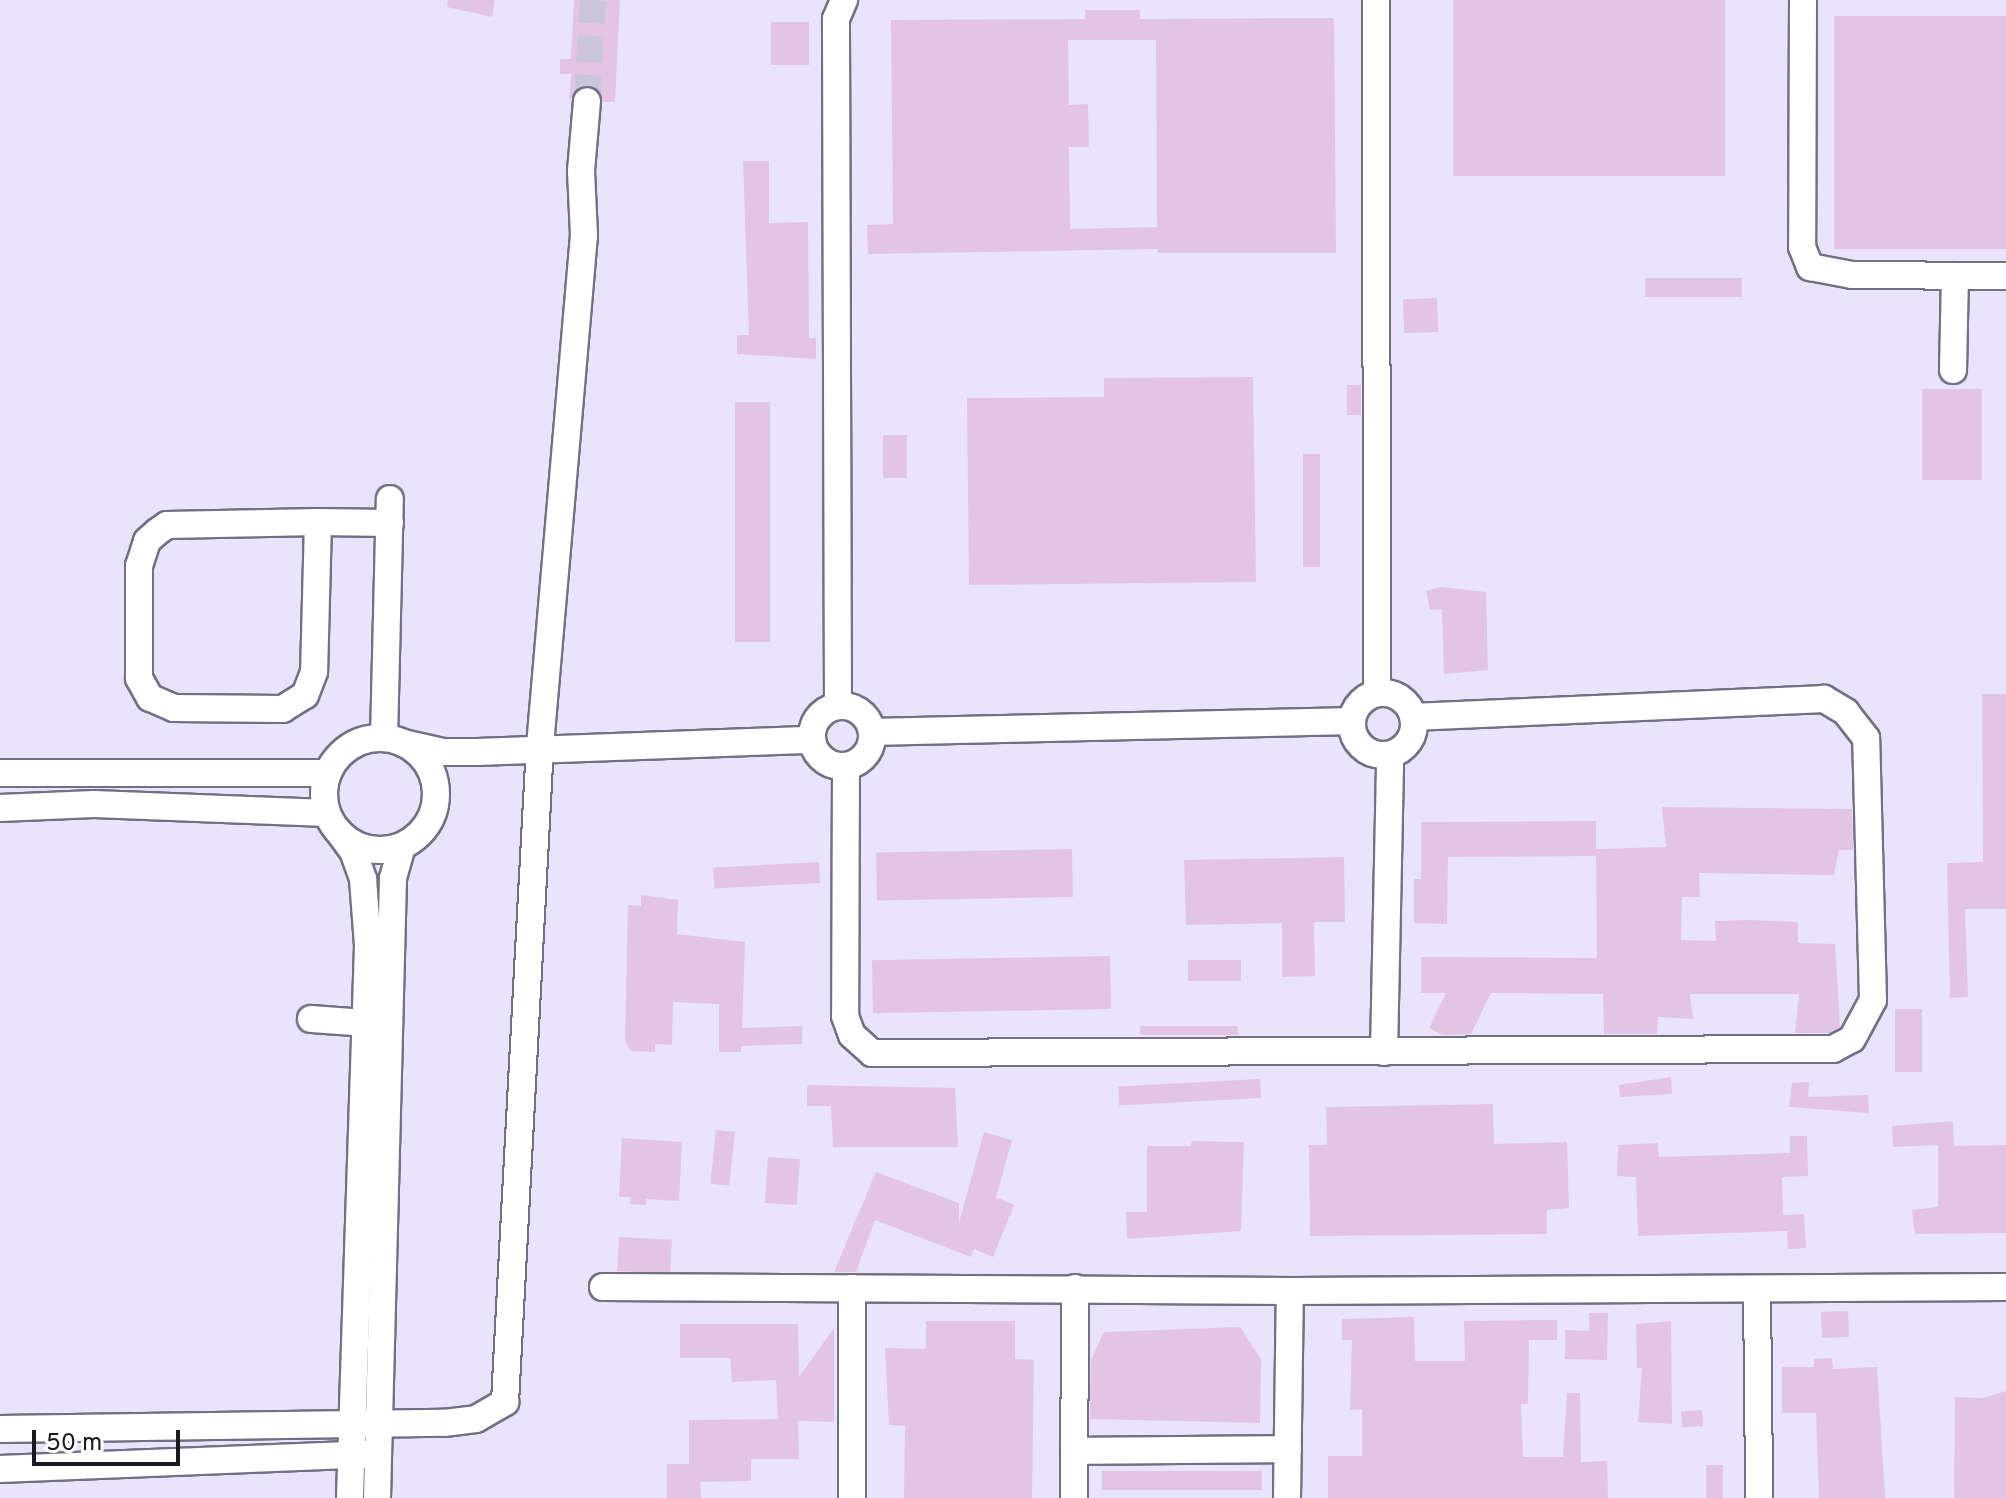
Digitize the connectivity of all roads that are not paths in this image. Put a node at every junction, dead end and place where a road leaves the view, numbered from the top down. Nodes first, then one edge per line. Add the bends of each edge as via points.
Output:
1 (844, 0) edge
2 (1376, 0) edge
3 (1803, 0) edge
4 (587, 101) tunnel mouth
5 (1955, 276) junction
6 (2006, 276) edge
7 (1953, 370) dead end
8 (318, 522) junction
9 (1377, 693) junction
10 (838, 706) junction
11 (1413, 717) junction
12 (1352, 721) junction
13 (872, 732) junction
14 (812, 740) junction
15 (394, 741) junction
16 (540, 746) junction
17 (477, 752) junction
18 (1390, 755) junction
19 (846, 766) junction
20 (93, 770) junction
21 (0, 773) edge
22 (328, 773) junction
23 (94, 804) junction
24 (0, 808) edge
25 (435, 811) junction
26 (333, 823) junction
27 (402, 847) junction
28 (311, 1019) dead end
29 (365, 1023) junction
30 (1384, 1052) junction
31 (603, 1287) dead end
32 (2006, 1287) edge
33 (852, 1288) junction
34 (1075, 1288) junction
35 (1757, 1290) junction
36 (1290, 1291) junction
37 (352, 1423) junction
38 (379, 1423) junction
39 (0, 1429) edge
40 (1288, 1449) junction
41 (1074, 1451) junction
42 (351, 1454) junction
43 (378, 1454) junction
44 (0, 1469) edge
45 (350, 1498) edge
46 (377, 1498) edge
47 (852, 1498) edge
48 (1074, 1498) edge
49 (1287, 1498) edge
50 (1759, 1498) edge

1 - 10 street via 836,19
2 - 9 street
3 - 5 street via 1802,247 1810,267 1852,275
4 - 16 street via 581,171 584,235
5 - 6 street
5 - 7 street
8 - 8 street via 167,525 147,541 139,566 139,678 150,698 174,708 283,709 305,695 314,672
8 - 15 street via 390,511
9 - 11 street via 1396,696
9 - 12 street via 1360,703
10 - 13 street via 856,710
10 - 14 street via 815,722
11 - 18 street via 1407,746
11 - 30 street via 1824,699 1846,712 1866,738 1873,1000 1852,1039 1833,1049
12 - 13 street
12 - 18 street via 1356,740 1370,753
13 - 19 street via 868,750
14 - 16 street
14 - 19 street via 820,757
15 - 17 street via 443,752
15 - 22 street via 346,749
15 - 25 street via 432,771
16 - 17 street
16 - 38 street via 505,1402 476,1419
17 - 25 street via 457,772
18 - 30 street
19 - 30 street via 845,1016 852,1035 872,1053
20 - 21 street
20 - 22 street
20 - 23 street via 101,788
22 - 26 street
23 - 24 street
23 - 26 street
25 - 27 street via 426,829
26 - 27 street via 372,850
26 - 29 street via 358,861 367,909
27 - 38 street via 393,878
28 - 29 street
29 - 37 street
31 - 33 street
32 - 35 street
33 - 34 street
33 - 47 street
34 - 36 street
34 - 41 street
35 - 36 street
35 - 50 street
36 - 40 street
37 - 38 street
37 - 39 street
37 - 42 street
38 - 43 street
40 - 41 street
40 - 49 street
41 - 48 street
42 - 43 street
42 - 44 street
42 - 45 street
43 - 46 street

